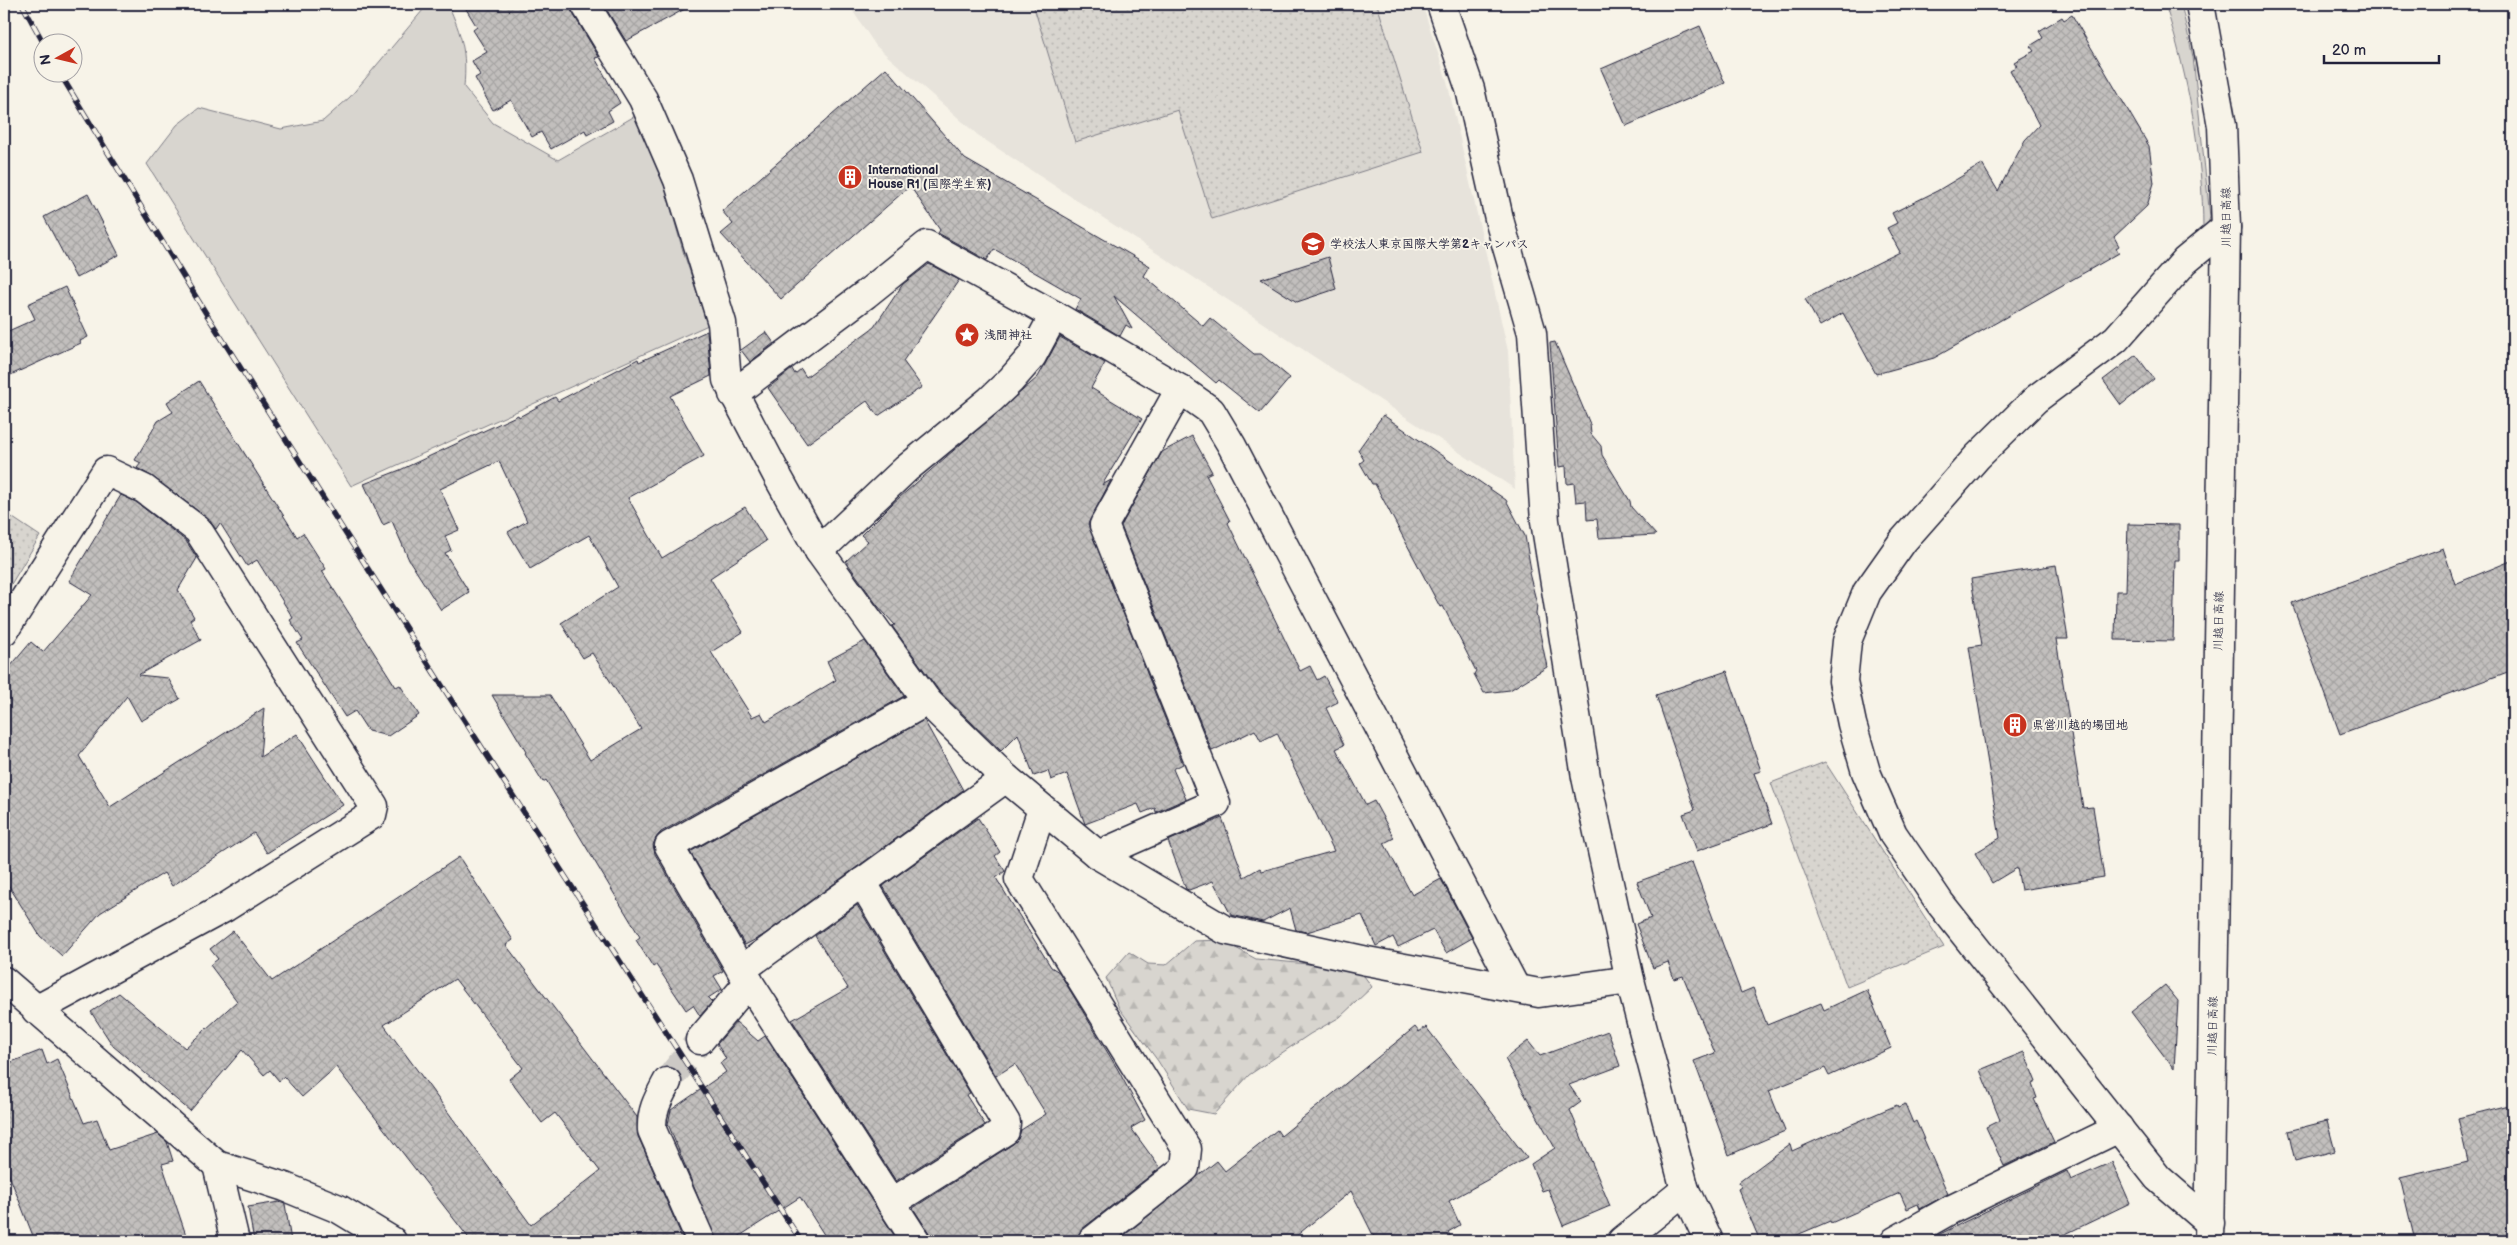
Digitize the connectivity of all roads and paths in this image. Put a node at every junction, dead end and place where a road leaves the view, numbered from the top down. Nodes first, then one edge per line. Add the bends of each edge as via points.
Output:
1 (585, 4) edge
2 (1442, 4) edge
3 (2200, 4) edge
4 (2226, 227) junction
5 (1054, 315) junction
6 (1180, 389) junction
7 (734, 394) junction
8 (819, 551) junction
9 (4, 631) edge
10 (927, 701) junction
11 (1006, 778) junction
12 (1042, 809) junction
13 (1098, 855) junction
14 (862, 882) junction
15 (745, 976) junction
16 (1630, 980) junction
17 (4, 981) edge
18 (1515, 987) junction
19 (36, 1010) junction
20 (700, 1040) tunnel mouth
21 (667, 1082) tunnel mouth
22 (2119, 1128) junction
23 (218, 1165) junction
24 (1684, 1190) junction
25 (891, 1203) junction
26 (2209, 1232) edge
27 (234, 1241) edge
28 (392, 1241) edge
29 (701, 1241) edge
30 (916, 1241) edge
31 (1092, 1241) edge
32 (1622, 1241) edge
33 (1709, 1241) edge
34 (1895, 1241) edge

1 - 7 street via 643,99 678,180 722,323 727,380
2 - 16 street via 1470,89 1500,223 1532,333 1545,521 1586,777
3 - 4 street, 川越日高線 via 2222,126
4 - 22 street via 2185,261 2116,339 2036,399 1977,457 1903,541 1867,592 1847,641 1843,681 1852,724 1866,772 1893,834 1940,903
4 - 26 street, 川越日高線
5 - 6 street
5 - 7 street via 927,245
5 - 8 street via 1032,356 1011,380 906,469
6 - 13 street via 1104,526 1216,803
6 - 18 street via 1211,411 1232,446
7 - 8 street
8 - 10 street
9 - 19 street via 106,471 144,489 198,530 374,806 372,815 226,907
10 - 11 street
10 - 15 street via 669,846
11 - 12 street
11 - 14 street
12 - 13 street
12 - 31 street via 1019,879 1187,1150 1186,1168
13 - 18 street via 1225,930 1367,961
14 - 15 street
14 - 25 street via 1006,1123 1005,1131
15 - 20 street
15 - 25 street
16 - 18 street via 1539,993
16 - 24 street
17 - 19 street
19 - 23 street
21 - 29 street via 655,1104 652,1130
22 - 26 street via 2158,1178
22 - 34 street via 1950,1210
23 - 27 street
23 - 28 street via 339,1209
24 - 32 street
24 - 33 street
25 - 30 street

